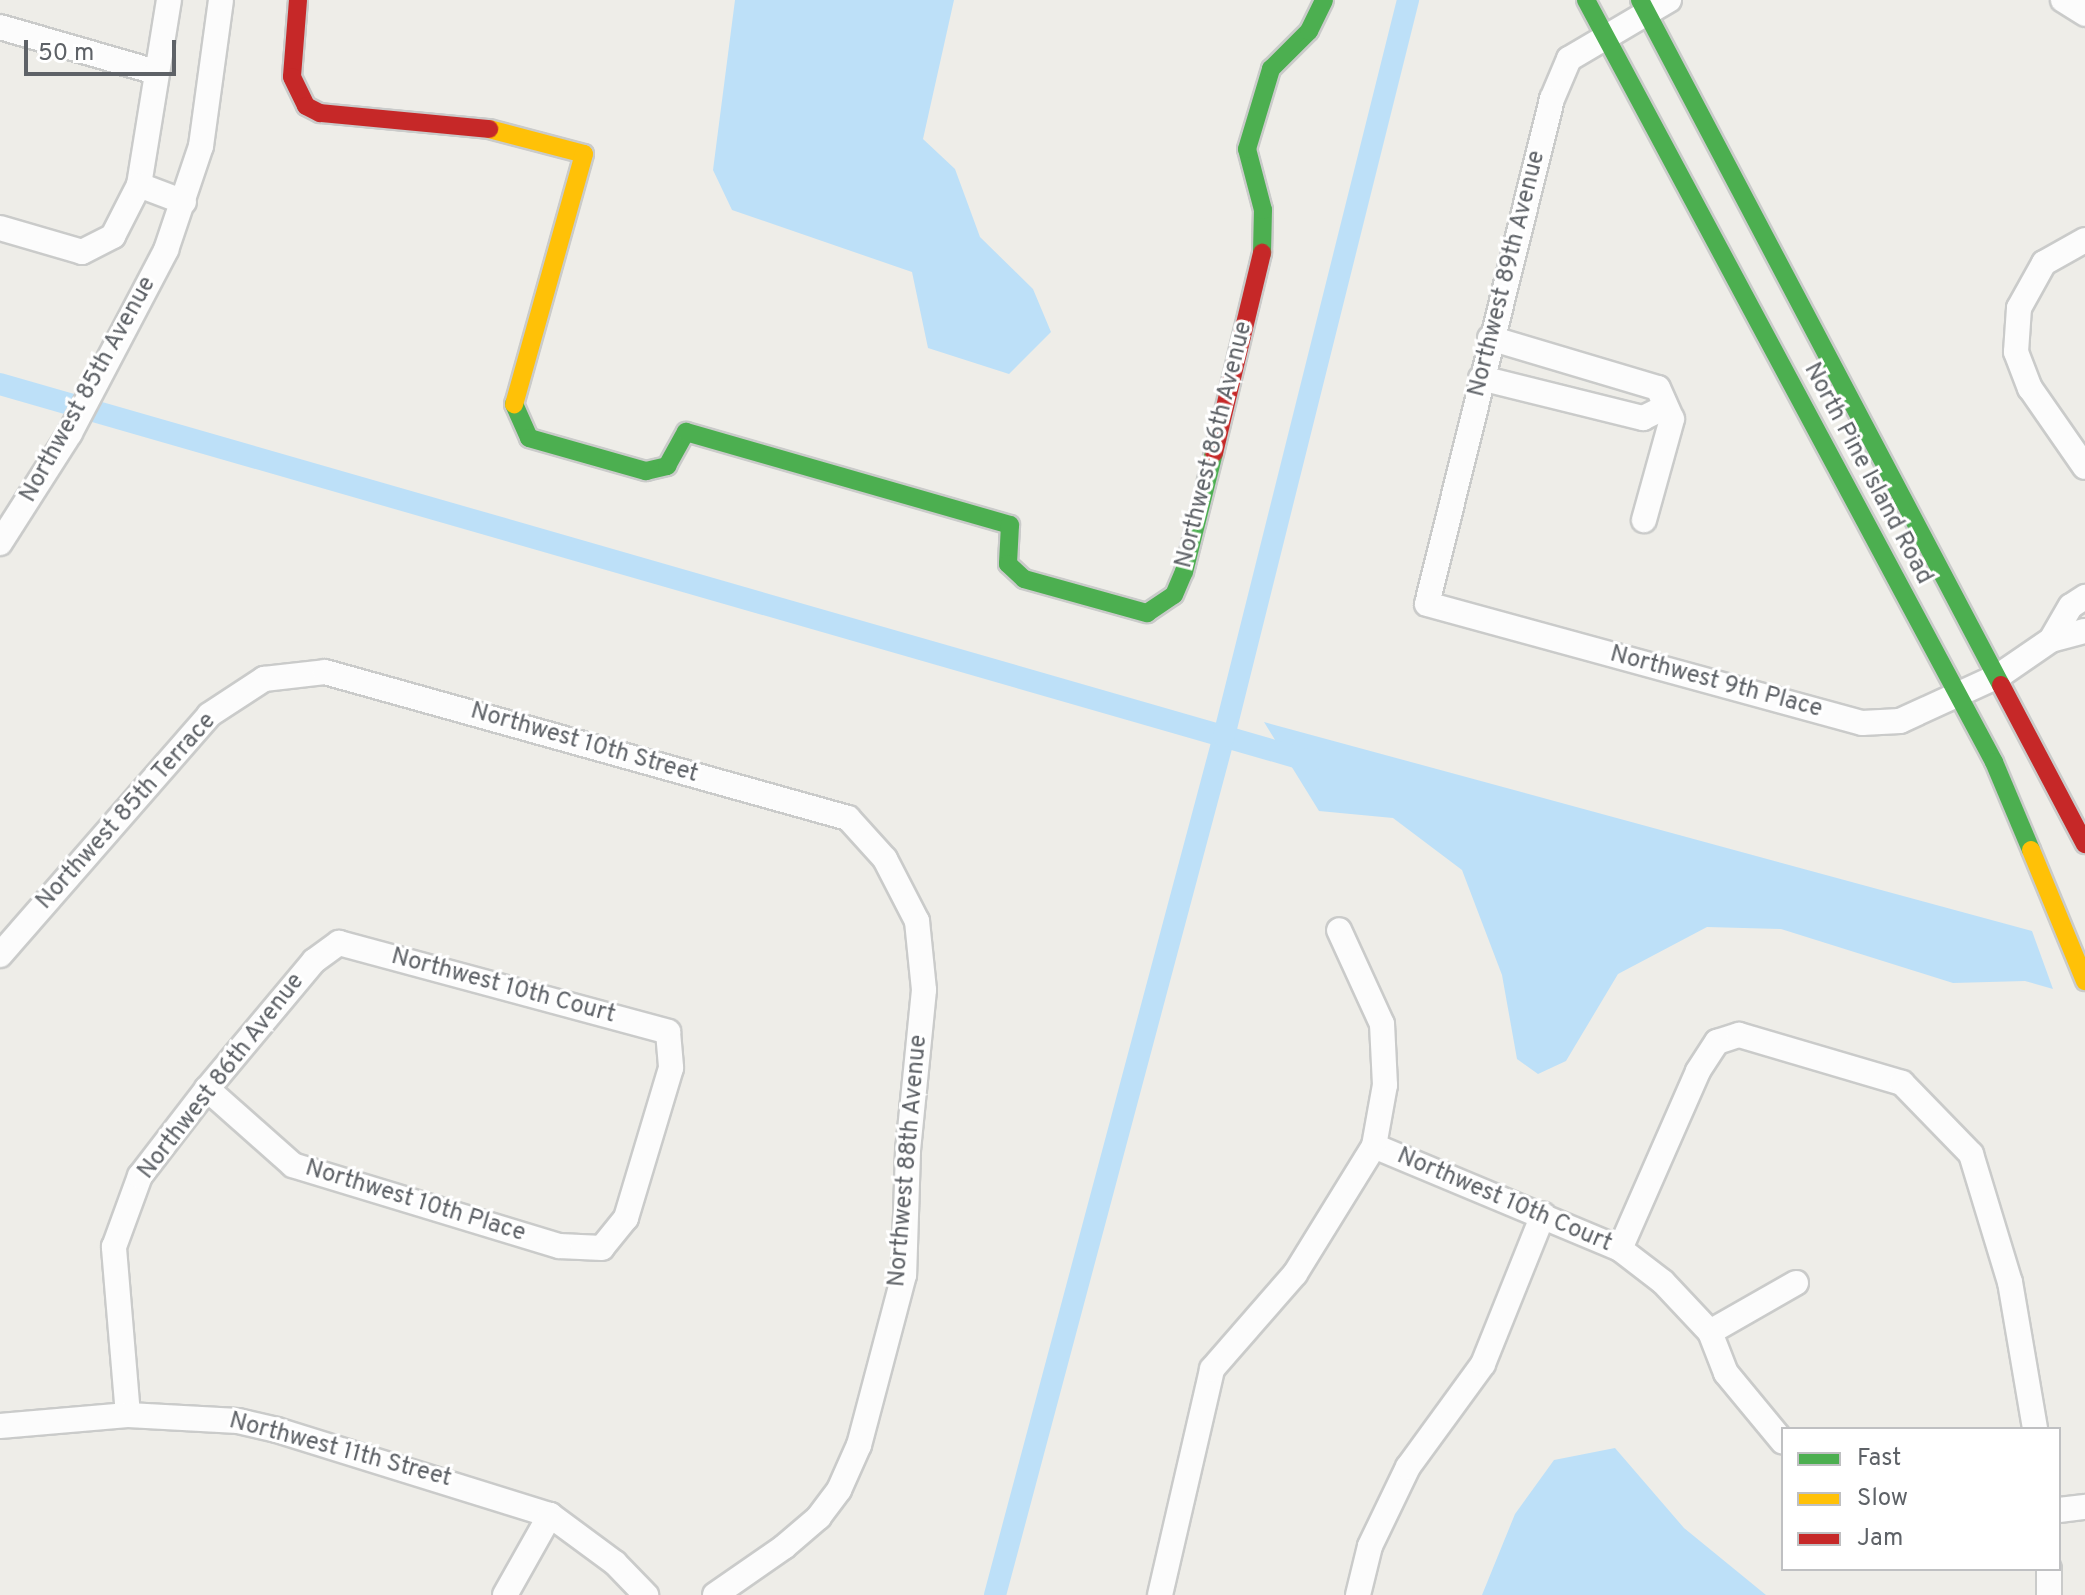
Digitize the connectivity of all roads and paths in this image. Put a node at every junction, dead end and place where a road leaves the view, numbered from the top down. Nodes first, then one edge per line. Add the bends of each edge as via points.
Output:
1 (169, 0) edge
2 (221, 0) edge
3 (298, 0) edge
4 (1324, 0) edge
5 (1586, 0) edge
6 (1669, 0) edge
7 (2063, 0) edge
8 (1644, 7) edge
9 (2085, 14) edge
10 (0, 27) edge
11 (1607, 37) junction
12 (156, 72) junction
13 (139, 185) junction
14 (184, 202) junction
15 (0, 228) edge
16 (2085, 240) edge
17 (1490, 338) junction
18 (1481, 378) junction
19 (1666, 407) junction
20 (2085, 467) edge
21 (1644, 520) dead end
22 (0, 543) edge
23 (2085, 597) edge
24 (1427, 604) joint
25 (2085, 631) edge
26 (2051, 640) junction
27 (2000, 675) junction
28 (264, 679) joint
29 (1960, 697) junction
30 (2085, 844) edge
31 (885, 859) joint
32 (1339, 930) dead end
33 (339, 943) joint
34 (0, 955) edge
35 (2085, 981) edge
36 (207, 1089) junction
37 (1374, 1146) junction
38 (1543, 1215) junction
39 (602, 1248) joint
40 (1620, 1249) junction
41 (1796, 1283) dead end
42 (1710, 1332) junction
43 (128, 1415) junction
44 (0, 1426) edge
45 (2035, 1427) edge
46 (1781, 1440) edge
47 (2085, 1507) edge
48 (2061, 1510) edge
49 (550, 1515) junction
50 (2049, 1571) edge
51 (505, 1595) edge
52 (646, 1595) edge
53 (715, 1595) edge
54 (1160, 1595) edge
55 (1358, 1595) edge
56 (2049, 1595) edge

1 - 12 street
2 - 14 street, Northwest 85th Avenue via 206,120
3 - 4 street, Northwest 86th Avenue via 292,77 306,106 320,113 482,127 584,154 513,407 529,438 646,471 667,466 686,432 1010,525 1008,564 1024,579 1133,612 1163,607 1184,572 1262,262 1263,210 1247,149 1271,69 1309,31
5 - 11 street, North Pine Island Road
6 - 8 street, Northwest 89th Avenue
7 - 9 street
8 - 11 street, Northwest 89th Avenue
8 - 27 street, North Pine Island Road
10 - 12 street
11 - 17 street, Northwest 89th Avenue via 1569,59 1552,99
11 - 29 street, North Pine Island Road
12 - 13 street
13 - 14 street
13 - 15 street via 113,236 82,252
14 - 22 street, Northwest 85th Avenue via 116,351
16 - 20 street via 2044,263 2019,308 2016,352 2030,388
17 - 18 street, Northwest 89th Avenue
17 - 19 street via 1658,388
18 - 19 street via 1643,418
18 - 24 street, Northwest 89th Avenue
19 - 21 street via 1672,419
23 - 26 street via 2071,606
24 - 29 street, Northwest 9th Place via 1862,723 1900,721
25 - 26 street
26 - 27 street, Northwest 9th Place
27 - 29 street, Northwest 9th Place
27 - 30 street, North Pine Island Road
28 - 31 street, Northwest 10th Street via 325,672 848,818
28 - 34 street, Northwest 85th Terrace via 209,715
29 - 35 street, North Pine Island Road via 2034,851
31 - 53 street, Northwest 88th Avenue via 917,921 924,990 908,1151 904,1275 889,1345 839,1490 819,1517 784,1547
32 - 37 street via 1382,1024 1385,1085
33 - 36 street, Northwest 86th Avenue via 314,961
33 - 39 street, Northwest 10th Court via 668,1032 671,1068 626,1218
36 - 39 street, Northwest 10th Place via 293,1165 559,1246
36 - 43 street, Northwest 86th Avenue via 140,1176 114,1247
37 - 38 street, Northwest 10th Court
37 - 54 street via 1295,1274 1212,1369
38 - 40 street, Northwest 10th Court
38 - 55 street via 1483,1364 1408,1467 1370,1546
40 - 42 street, Northwest 10th Court via 1663,1282
40 - 45 street via 1698,1071 1717,1042 1739,1035 1902,1083 1971,1154 2010,1282
41 - 42 street
42 - 46 street, Northwest 10th Court via 1726,1373
43 - 44 street, Northwest 11th Street
43 - 49 street, Northwest 11th Street via 264,1427
47 - 48 street
49 - 51 street
49 - 52 street, Northwest 11th Street via 615,1563
50 - 56 street

